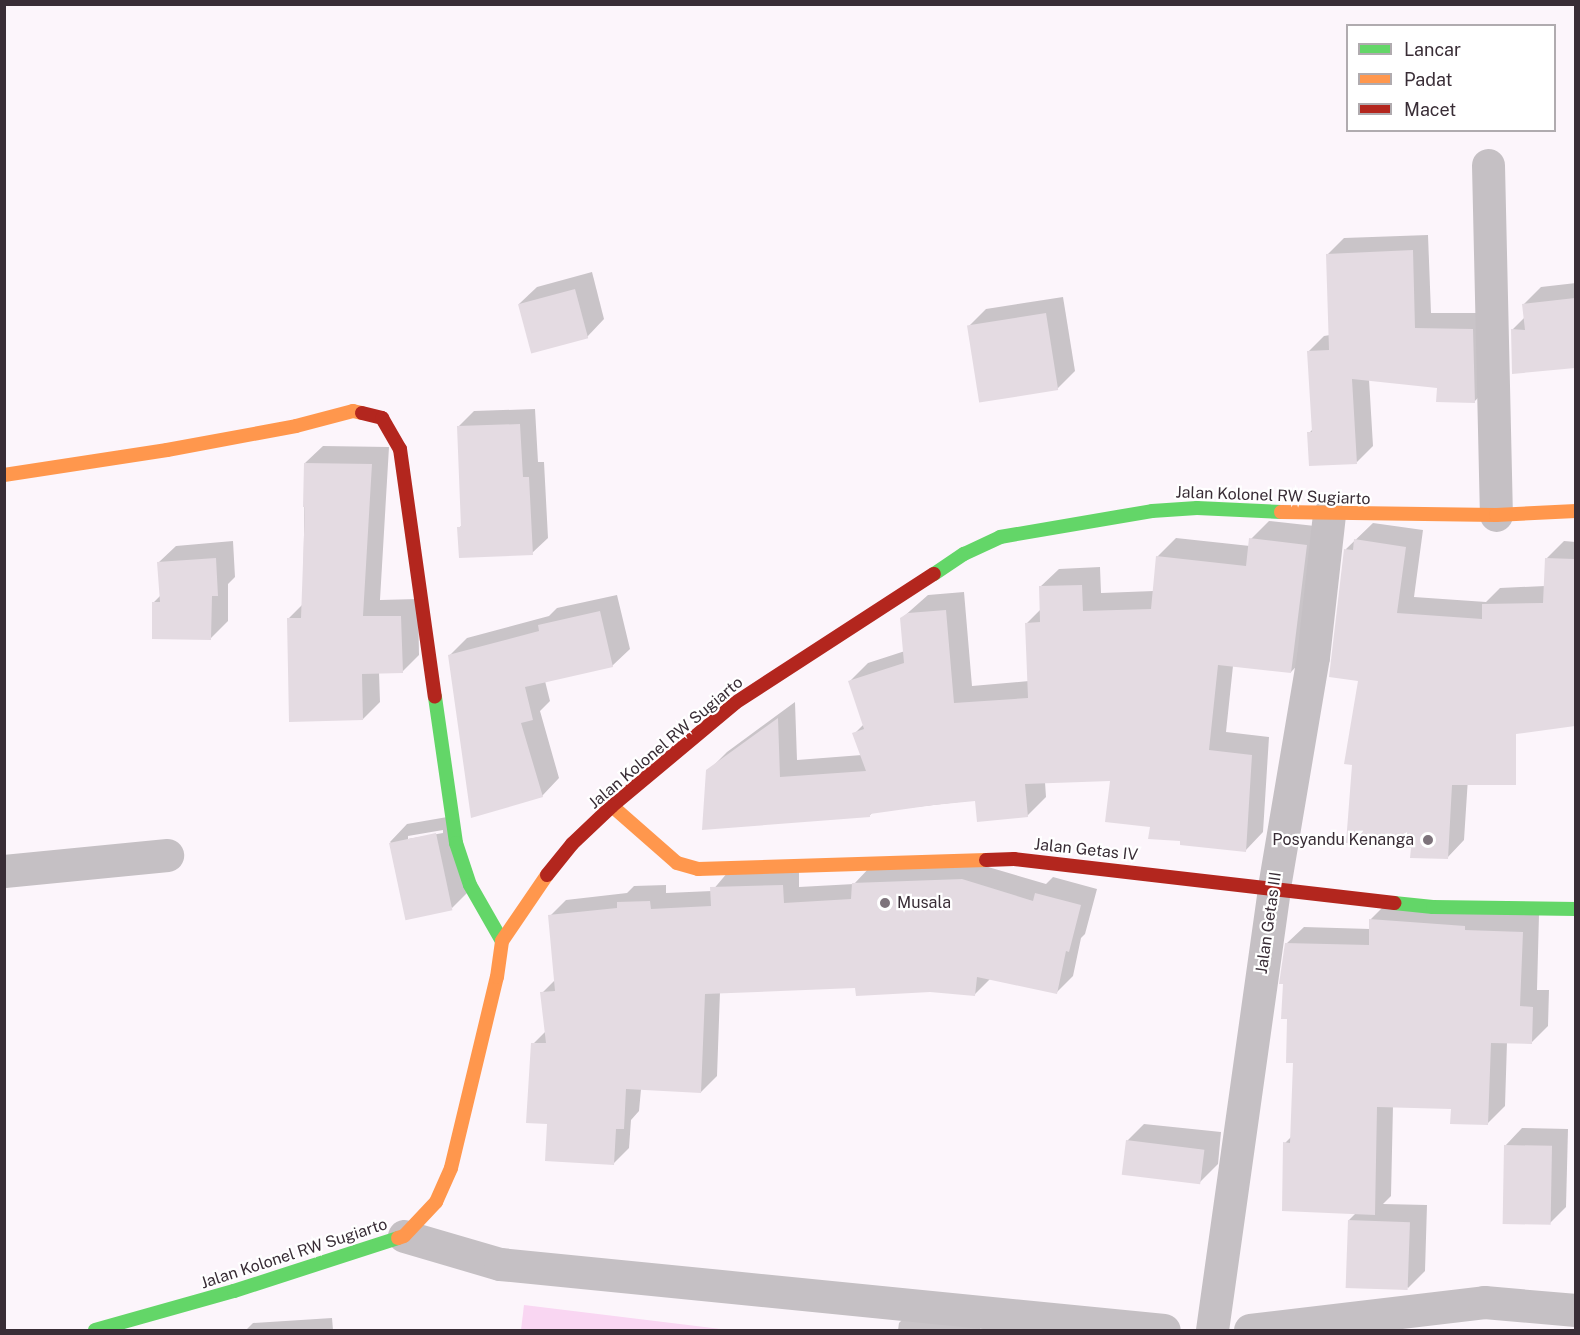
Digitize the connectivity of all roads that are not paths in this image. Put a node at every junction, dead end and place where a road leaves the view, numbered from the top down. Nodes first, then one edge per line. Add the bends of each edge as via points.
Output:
1 (1488, 165) dead end
2 (4, 475) edge
3 (1575, 511) edge
4 (1329, 515) junction
5 (1496, 515) junction
6 (612, 806) junction
7 (167, 855) dead end
8 (4, 871) edge
9 (1274, 887) junction
10 (1575, 909) edge
11 (502, 941) junction
12 (404, 1236) junction
13 (1575, 1310) edge
14 (95, 1330) edge
15 (1164, 1330) edge
16 (1212, 1330) edge
17 (1250, 1330) edge

1 - 5 street
2 - 11 street via 167,450 353,411 382,418 400,449 456,843 470,885
3 - 5 street, Jalan Kolonel RW Sugiarto
4 - 5 street, Jalan Kolonel RW Sugiarto
4 - 6 street, Jalan Kolonel RW Sugiarto via 1197,508 1152,510 1000,537 964,554 735,703
4 - 9 street, Jalan Getas III via 1313,657
6 - 9 street, Jalan Getas IV via 677,863 698,869 1014,859
6 - 11 street, Jalan Kolonel RW Sugiarto via 548,873
7 - 8 street
9 - 10 street, Jalan Getas IV via 1433,907
9 - 16 street, Jalan Getas III
11 - 12 street, Jalan Kolonel RW Sugiarto via 497,977 451,1168 436,1202
12 - 14 street, Jalan Kolonel RW Sugiarto via 234,1291
12 - 15 street via 500,1264
13 - 17 street via 1484,1302

